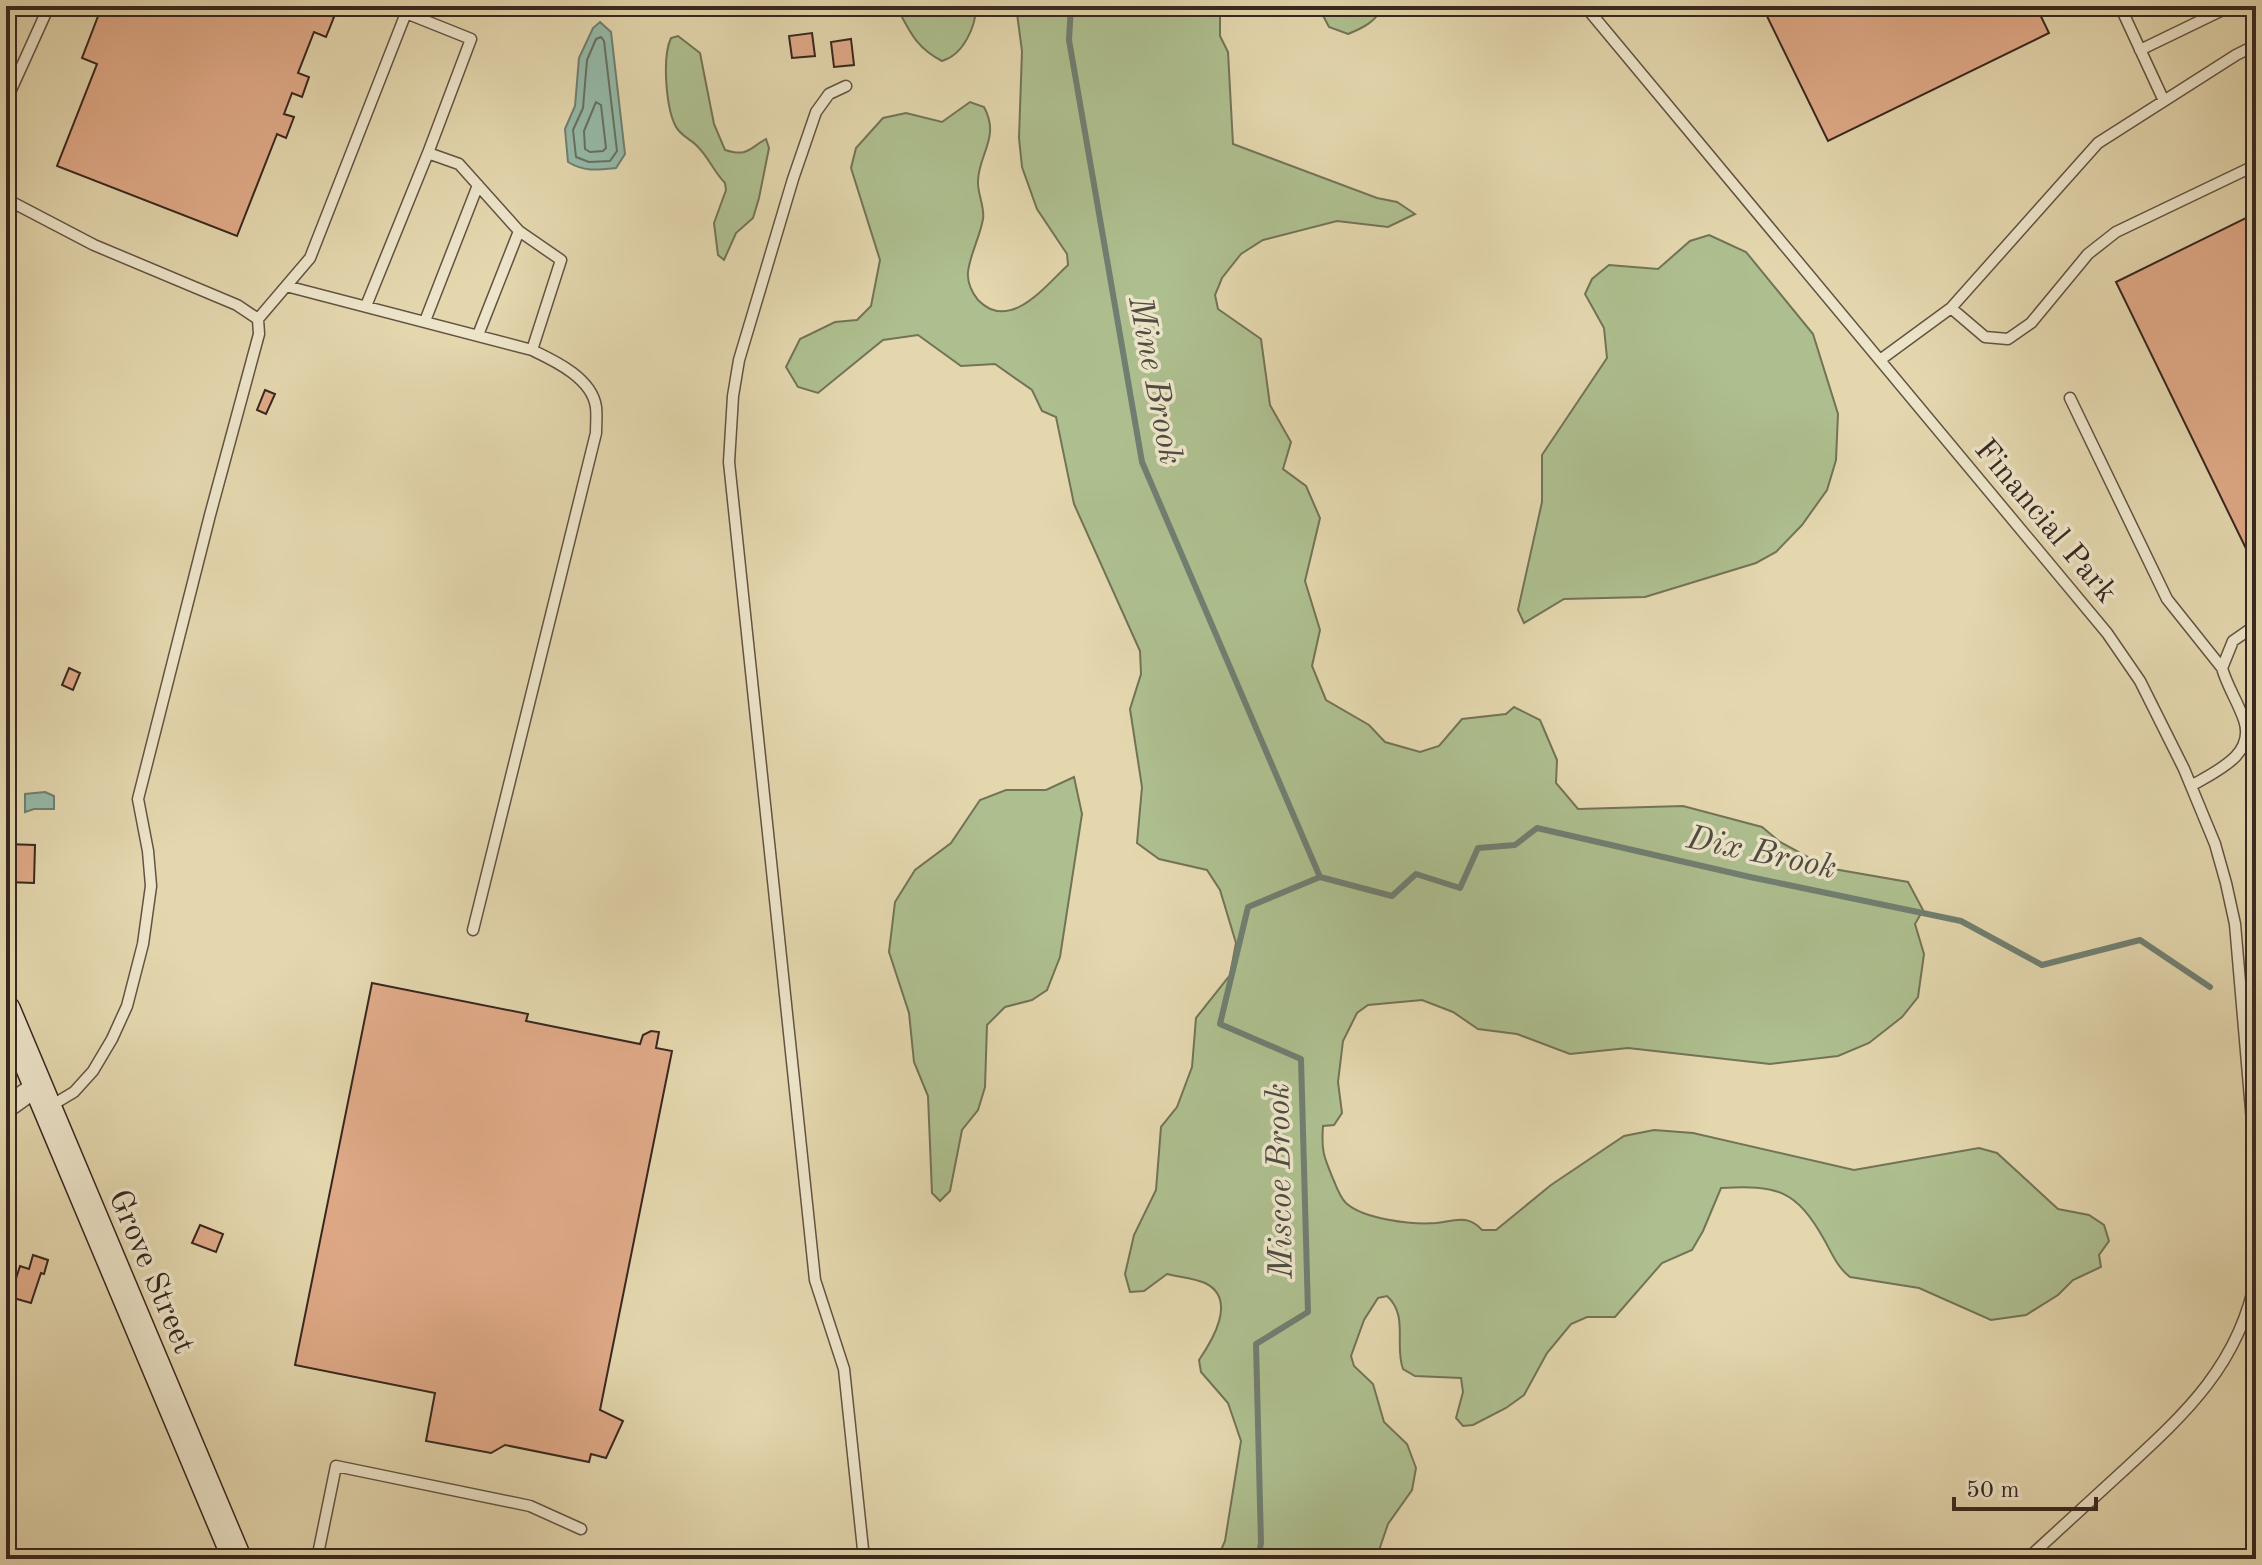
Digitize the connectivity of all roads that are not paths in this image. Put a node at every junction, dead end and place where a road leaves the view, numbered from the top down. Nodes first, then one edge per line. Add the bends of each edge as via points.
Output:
1 (49, 6) edge
2 (1585, 6) edge
3 (2120, 6) edge
4 (2231, 6) edge
5 (2256, 45) edge
6 (2140, 50) junction
7 (846, 86) dead end
8 (6, 101) edge
9 (2164, 101) junction
10 (428, 153) junction
11 (2256, 165) edge
12 (478, 185) junction
13 (6, 199) edge
14 (519, 231) junction
15 (286, 286) junction
16 (366, 306) junction
17 (1951, 308) junction
18 (258, 319) junction
19 (425, 321) junction
20 (478, 335) junction
21 (532, 350) junction
22 (1880, 360) junction
23 (2070, 398) dead end
24 (2256, 625) edge
25 (2222, 668) junction
26 (2191, 786) junction
27 (473, 930) dead end
28 (6, 1010) edge
29 (43, 1097) junction
30 (6, 1108) edge
31 (2256, 1168) edge
32 (2256, 1276) edge
33 (581, 1529) dead end
34 (237, 1559) edge
35 (317, 1559) edge
36 (864, 1559) edge
37 (2027, 1559) edge

1 - 8 lane
2 - 22 lane, Financial Park
3 - 6 lane
4 - 6 lane
5 - 9 lane
6 - 9 lane
7 - 36 lane via 829,94 816,112 793,179 739,360 729,462 815,1280 844,1369
9 - 17 lane via 2098,143
10 - 12 lane via 459,164
10 - 15 lane via 471,39 406,13 310,258
10 - 16 lane
11 - 17 lane via 2116,232 2088,254 2031,323 2008,339 1985,337
12 - 14 lane
12 - 19 lane
13 - 18 lane
14 - 20 lane
14 - 21 lane via 561,260
15 - 16 lane
15 - 18 lane
16 - 19 lane
17 - 22 lane
18 - 29 lane via 259,334 138,799 151,886 127,1006 93,1071 74,1092
19 - 20 lane
20 - 21 lane
21 - 27 lane via 580,379 596,404 596,433
22 - 26 lane, Financial Park via 2119,648
23 - 25 lane via 2167,599
24 - 25 lane via 2233,641
25 - 26 lane via 2245,722 2247,740 2240,754
26 - 31 lane, Financial Park via 2215,844 2235,924
28 - 29 main road, Grove Street
29 - 30 street
29 - 34 main road, Grove Street
32 - 37 lane via 2235,1338 2203,1392
33 - 35 lane via 530,1506 336,1466

